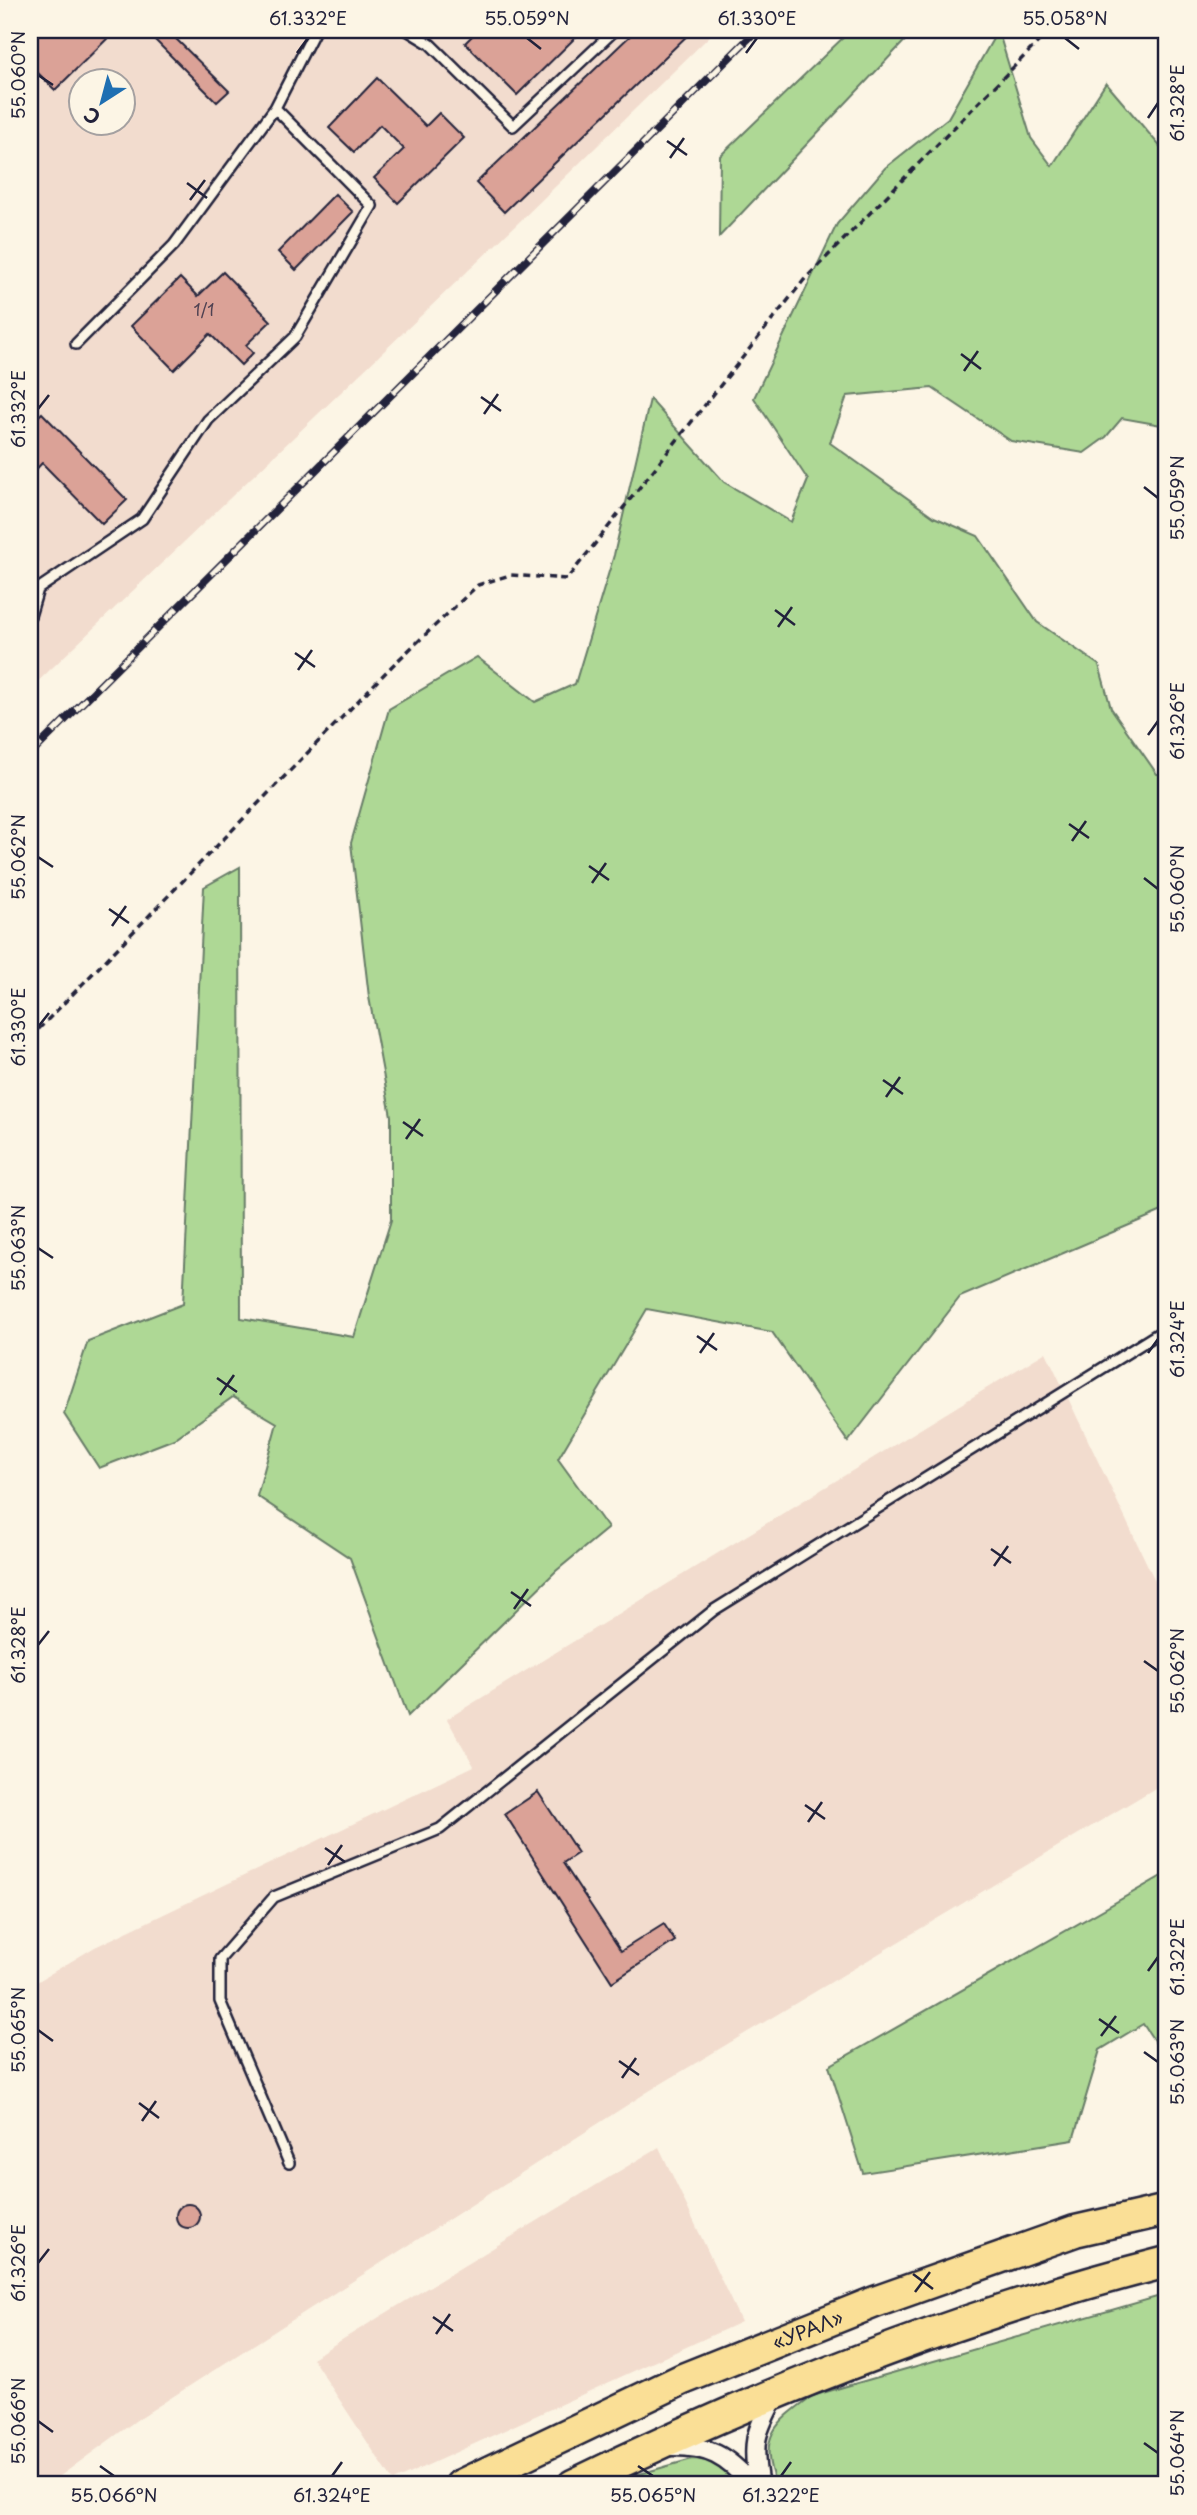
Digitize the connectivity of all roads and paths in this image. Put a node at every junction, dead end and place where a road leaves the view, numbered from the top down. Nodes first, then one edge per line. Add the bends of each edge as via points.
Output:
1 (315, 30) edge
2 (407, 30) edge
3 (615, 30) edge
4 (1050, 30) edge
5 (275, 108) junction
6 (76, 344) dead end
7 (30, 616) edge
8 (30, 1038) edge
9 (1167, 1328) edge
10 (289, 2163) dead end
11 (1167, 2210) edge
12 (1167, 2262) edge
13 (778, 2391) junction
14 (652, 2446) junction
15 (461, 2485) edge
16 (573, 2485) edge
17 (752, 2485) edge
18 (759, 2485) edge

1 - 5 lane
2 - 3 lane via 430,44 513,126
4 - 8 path via 804,280 567,579 510,575 478,585 392,666
5 - 6 lane via 174,245
5 - 7 lane via 372,205 295,337 208,420 142,519 38,589
9 - 10 lane via 714,1610 440,1829 274,1898 220,1959 220,2001
11 - 15 main road, «УРАЛ» via 1075,2231 875,2302 683,2379
12 - 13 main road via 1080,2284 891,2347
13 - 14 main road
13 - 18 street via 754,2443
14 - 16 main road
14 - 17 street via 692,2445 717,2454

